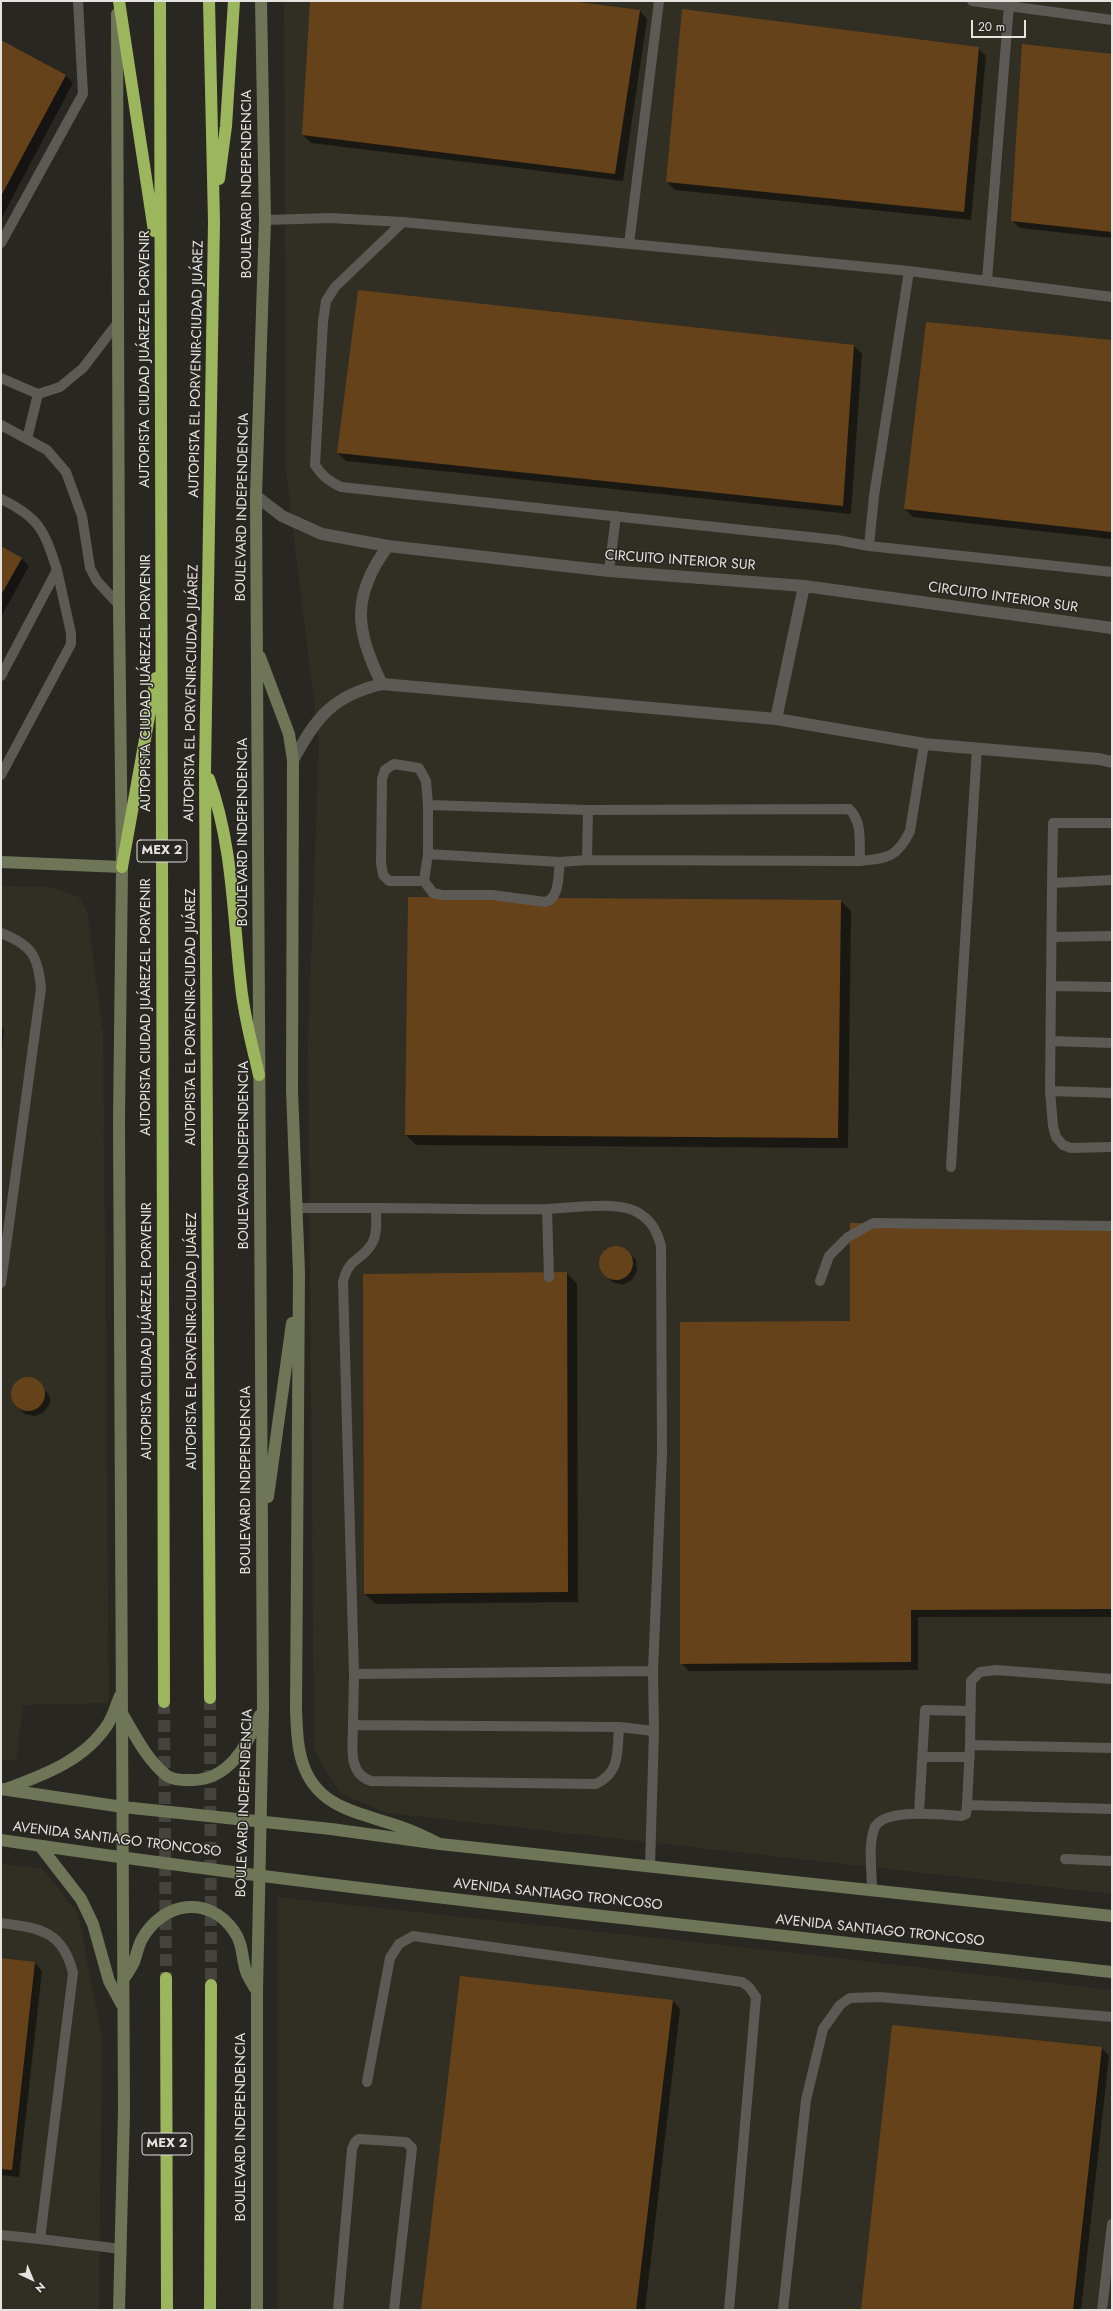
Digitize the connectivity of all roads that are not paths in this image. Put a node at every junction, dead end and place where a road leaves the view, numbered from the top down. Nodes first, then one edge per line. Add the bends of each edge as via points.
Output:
1 (78, 1) edge
2 (118, 1) edge
3 (160, 1) edge
4 (210, 1) edge
5 (234, 1) edge
6 (261, 1) edge
7 (659, 1) edge
8 (972, 1) edge
9 (1009, 5) junction
10 (1112, 20) edge
11 (265, 220) junction
12 (214, 222) junction
13 (403, 222) junction
14 (1, 243) edge
15 (629, 244) junction
16 (160, 270) junction
17 (909, 271) junction
18 (987, 280) junction
19 (1112, 297) edge
20 (119, 321) junction
21 (1, 378) edge
22 (38, 394) junction
23 (1, 425) edge
24 (27, 439) junction
25 (256, 496) junction
26 (1, 499) edge
27 (616, 516) junction
28 (388, 546) junction
29 (869, 546) junction
30 (57, 570) junction
31 (609, 571) junction
32 (1112, 572) edge
33 (804, 586) junction
34 (119, 605) junction
35 (1112, 628) edge
36 (162, 647) junction
37 (258, 650) junction
38 (1, 676) edge
39 (382, 684) junction
40 (776, 719) junction
41 (924, 744) junction
42 (977, 748) junction
43 (293, 760) junction
44 (1112, 762) edge
45 (205, 771) junction
46 (1, 775) edge
47 (428, 805) junction
48 (588, 810) junction
49 (1112, 823) edge
50 (428, 854) junction
51 (588, 860) junction
52 (860, 861) junction
53 (1, 862) edge
54 (560, 862) junction
55 (122, 867) junction
56 (1112, 870) edge
57 (1109, 880) edge
58 (424, 881) junction
59 (1052, 883) junction
60 (1, 933) edge
61 (1112, 936) edge
62 (1052, 937) junction
63 (1051, 986) junction
64 (1112, 987) edge
65 (1052, 1041) junction
66 (1112, 1043) edge
67 (259, 1075) junction
68 (1050, 1091) junction
69 (1112, 1093) edge
70 (1112, 1147) edge
71 (951, 1167) dead end
72 (298, 1208) junction
73 (376, 1208) junction
74 (547, 1209) junction
75 (1112, 1226) edge
76 (299, 1273) junction
77 (549, 1277) dead end
78 (820, 1281) dead end
79 (1, 1283) edge
80 (262, 1540) junction
81 (653, 1671) junction
82 (354, 1674) junction
83 (1112, 1679) edge
84 (122, 1691) junction
85 (210, 1698) tunnel mouth
86 (164, 1702) tunnel mouth
87 (263, 1708) junction
88 (970, 1711) junction
89 (122, 1714) junction
90 (352, 1726) junction
91 (619, 1727) junction
92 (654, 1731) junction
93 (970, 1745) junction
94 (1112, 1748) edge
95 (923, 1757) junction
96 (970, 1757) junction
97 (3, 1790) edge
98 (967, 1805) junction
99 (123, 1807) junction
100 (1112, 1809) edge
101 (919, 1813) junction
102 (259, 1821) junction
103 (1, 1840) edge
104 (440, 1844) junction
105 (40, 1846) junction
106 (124, 1858) junction
107 (1065, 1859) dead end
108 (1112, 1861) edge
109 (650, 1867) junction
110 (258, 1874) junction
111 (872, 1890) junction
112 (1112, 1916) edge
113 (1, 1923) edge
114 (1112, 1972) edge
115 (166, 1978) tunnel mouth
116 (122, 1982) junction
117 (211, 1985) tunnel mouth
118 (257, 1991) junction
119 (123, 2007) junction
120 (1112, 2017) edge
121 (368, 2082) dead end
122 (1112, 2224) edge
123 (1, 2235) edge
124 (40, 2239) junction
125 (121, 2249) junction
126 (119, 2310) edge
127 (167, 2310) edge
128 (210, 2310) edge
129 (257, 2310) edge
130 (338, 2310) edge
131 (394, 2310) edge
132 (729, 2310) edge
133 (783, 2310) edge
134 (1102, 2310) edge

1 - 14 lane via 83,94
2 - 16 highway
2 - 20 main road, MEX 2
3 - 16 highway, AUTOPISTA CIUDAD JUÁREZ-EL PORVENIR / MEX 2
4 - 12 highway, AUTOPISTA EL PORVENIR-CIUDAD JUÁREZ / MEX 2
5 - 12 highway via 226,126
6 - 11 main road, BOULEVARD INDEPENDENCIA
7 - 15 lane
8 - 9 lane
9 - 10 lane
9 - 18 lane
11 - 13 lane via 331,218
11 - 25 main road, BOULEVARD INDEPENDENCIA
12 - 45 highway, AUTOPISTA EL PORVENIR-CIUDAD JUÁREZ / MEX 2
13 - 15 lane
13 - 27 lane via 344,278 326,301 315,465 321,476 341,487
15 - 17 lane
16 - 36 highway, AUTOPISTA CIUDAD JUÁREZ-EL PORVENIR / MEX 2
17 - 18 lane
17 - 29 lane via 874,496
18 - 19 lane
20 - 22 lane via 83,368 60,387
20 - 34 main road, MEX 2
21 - 22 lane
22 - 24 lane
23 - 24 lane
24 - 34 lane via 47,450 66,472 82,516 90,568 96,581
25 - 28 street, CIRCUITO INTERIOR SUR via 282,516 322,534
25 - 37 main road, BOULEVARD INDEPENDENCIA
26 - 30 lane via 30,515 41,527
27 - 29 lane via 837,540
27 - 31 lane
28 - 31 street, CIRCUITO INTERIOR SUR
28 - 39 street via 372,567 364,590 360,623 368,656
29 - 32 lane
30 - 38 lane
30 - 46 lane via 72,632 71,644
31 - 33 street, CIRCUITO INTERIOR SUR
33 - 35 street, CIRCUITO INTERIOR SUR
33 - 40 street
34 - 55 main road, MEX 2
36 - 55 highway
36 - 86 highway, AUTOPISTA CIUDAD JUÁREZ-EL PORVENIR / MEX 2
37 - 43 main road via 290,734
37 - 67 main road, BOULEVARD INDEPENDENCIA via 261,1016
39 - 40 street
39 - 43 street via 359,689 334,703 310,729
40 - 41 street
41 - 42 street
41 - 52 lane via 910,831 905,842 900,849 886,858
42 - 44 street
42 - 71 lane
43 - 72 main road via 292,1090
45 - 67 highway via 221,820 248,1033
45 - 85 highway, AUTOPISTA EL PORVENIR-CIUDAD JUÁREZ / MEX 2
47 - 48 lane
47 - 50 lane
47 - 58 lane via 426,781 419,768 394,764 385,770 382,780 383,875 389,881
48 - 51 lane
48 - 52 lane via 849,809 856,815 859,824
49 - 59 lane via 1053,823
50 - 54 lane
50 - 58 lane
51 - 52 lane
51 - 54 lane
53 - 55 main road
54 - 58 lane via 556,894 550,901 545,902 492,896 442,895 433,893
55 - 84 main road, MEX 2 via 119,1136
56 - 57 lane
57 - 59 lane
59 - 62 lane
60 - 79 lane via 18,940 29,949 39,965 41,988
61 - 62 lane
62 - 63 lane
63 - 64 lane
63 - 65 lane
65 - 66 lane
65 - 68 lane
67 - 80 main road, BOULEVARD INDEPENDENCIA
68 - 69 lane
68 - 70 lane via 1053,1126 1056,1137 1063,1145 1071,1148
72 - 73 lane
72 - 76 main road
73 - 74 lane
73 - 82 lane via 376,1232 372,1244 365,1253 353,1260 346,1270 343,1282
74 - 77 lane
74 - 81 lane via 616,1206 634,1211 646,1218 656,1229 661,1246 662,1454
75 - 78 lane via 873,1223 848,1237 829,1256
76 - 80 main road
76 - 104 main road via 296,1702 298,1749 311,1782 337,1805 359,1815 401,1827
80 - 87 main road, BOULEVARD INDEPENDENCIA
81 - 82 lane
81 - 92 lane
82 - 90 lane
83 - 88 lane via 996,1670 980,1672 971,1681
84 - 89 main road, MEX 2
84 - 97 main road via 108,1724 82,1751 46,1774
87 - 89 main road via 244,1749 229,1767 215,1776 198,1781 179,1780 167,1776 147,1754
87 - 102 main road, BOULEVARD INDEPENDENCIA
88 - 93 lane
88 - 95 lane via 925,1710
89 - 99 main road, MEX 2
90 - 91 lane
90 - 91 lane via 353,1763 360,1776 371,1781 585,1784 596,1784 611,1775 616,1766
91 - 92 lane
92 - 109 lane
93 - 94 lane
93 - 96 lane
95 - 96 lane
95 - 101 lane
96 - 98 lane
97 - 99 main road
98 - 100 lane
98 - 101 lane via 966,1814 961,1816
99 - 102 main road
99 - 106 main road, MEX 2
101 - 111 lane via 883,1819 875,1828 872,1840
102 - 104 main road
102 - 110 main road, BOULEVARD INDEPENDENCIA
103 - 105 main road, AVENIDA SANTIAGO TRONCOSO
104 - 109 main road
105 - 106 main road, AVENIDA SANTIAGO TRONCOSO
105 - 119 main road via 81,1899 93,1924 109,1981
106 - 110 main road, AVENIDA SANTIAGO TRONCOSO
106 - 116 main road, MEX 2
107 - 108 lane
109 - 111 main road
110 - 114 main road, AVENIDA SANTIAGO TRONCOSO
110 - 118 main road, BOULEVARD INDEPENDENCIA
111 - 112 main road
113 - 124 lane via 27,1926 59,1941 69,1957 73,1973
115 - 127 highway, MEX 2
116 - 118 main road via 134,1962 141,1939 154,1922 179,1908 196,1907 212,1910 234,1931 242,1946 247,1973
116 - 119 main road, MEX 2
117 - 128 highway, MEX 2
118 - 129 main road, BOULEVARD INDEPENDENCIA
119 - 125 main road, MEX 2
120 - 133 lane via 879,1997 850,1998 840,2005 823,2028 806,2100
121 - 132 lane via 390,1958 399,1944 413,1936 746,1984 756,1997
122 - 134 lane
123 - 124 lane
124 - 125 lane
125 - 126 main road, MEX 2
130 - 131 lane via 352,2149 359,2139 406,2142 412,2148

